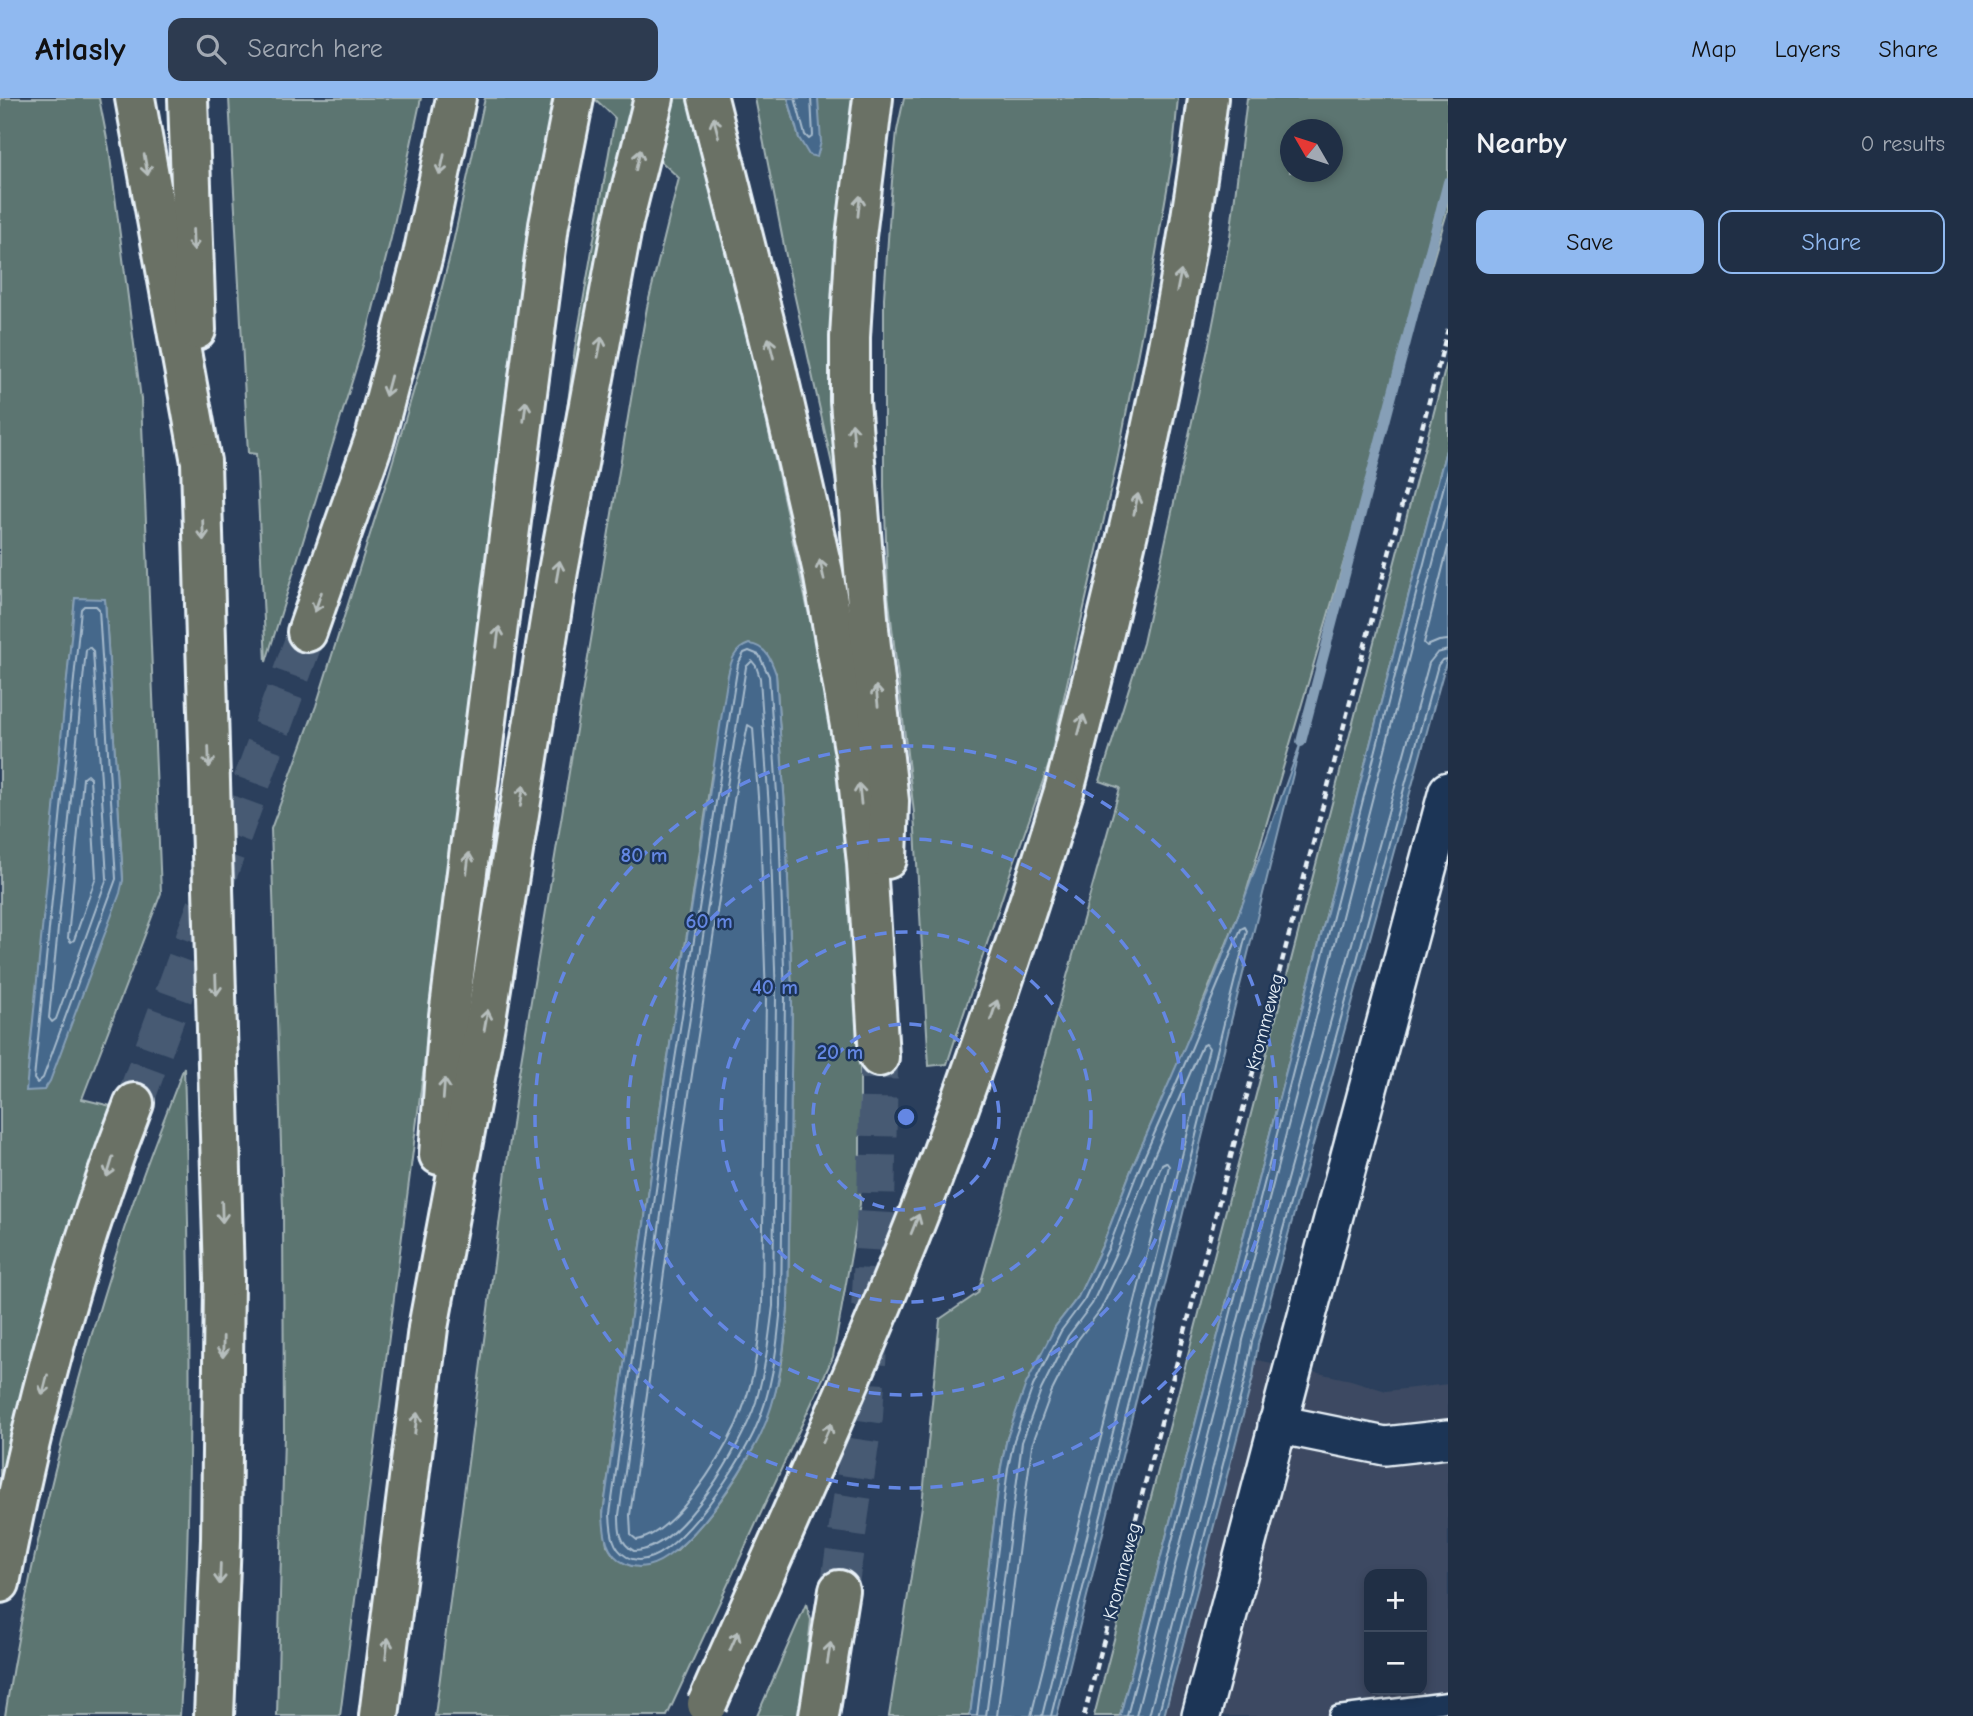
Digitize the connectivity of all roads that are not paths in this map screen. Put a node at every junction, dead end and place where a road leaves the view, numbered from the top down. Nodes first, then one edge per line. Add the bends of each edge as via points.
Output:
1 (135, 98) edge
2 (188, 98) edge
3 (456, 98) edge
4 (574, 98) edge
5 (654, 98) edge
6 (708, 98) edge
7 (873, 98) edge
8 (1208, 98) edge
9 (201, 462) junction
10 (307, 632) tunnel mouth
11 (1448, 791) edge
12 (134, 1103) tunnel mouth
13 (428, 1328) junction
14 (1277, 1424) junction
15 (1448, 1438) edge
16 (0, 1583) edge
17 (839, 1590) tunnel mouth
18 (1448, 1702) edge
19 (704, 1710) edge
20 (214, 1716) edge
21 (379, 1716) edge
22 (819, 1716) edge
23 (1201, 1716) edge
24 (1338, 1716) edge

1 -> 9 highway
2 -> 9 highway
3 -> 10 highway via 423,255 375,438
13 -> 4 highway via 449,1016 549,225
13 -> 5 highway via 486,1019 558,570 623,222
6 - 7 highway via 823,572 852,733 867,863 879,1063 889,801 850,401 856,236
19 -> 8 highway, bridge via 923,1204 1009,968 1064,791 1135,508 1197,184
9 -> 20 highway, bridge via 224,1278
11 - 14 street
12 -> 16 highway via 113,1155 57,1338
21 -> 13 highway
14 - 15 street via 1385,1446
14 - 23 street
22 -> 17 highway
18 - 24 lane

